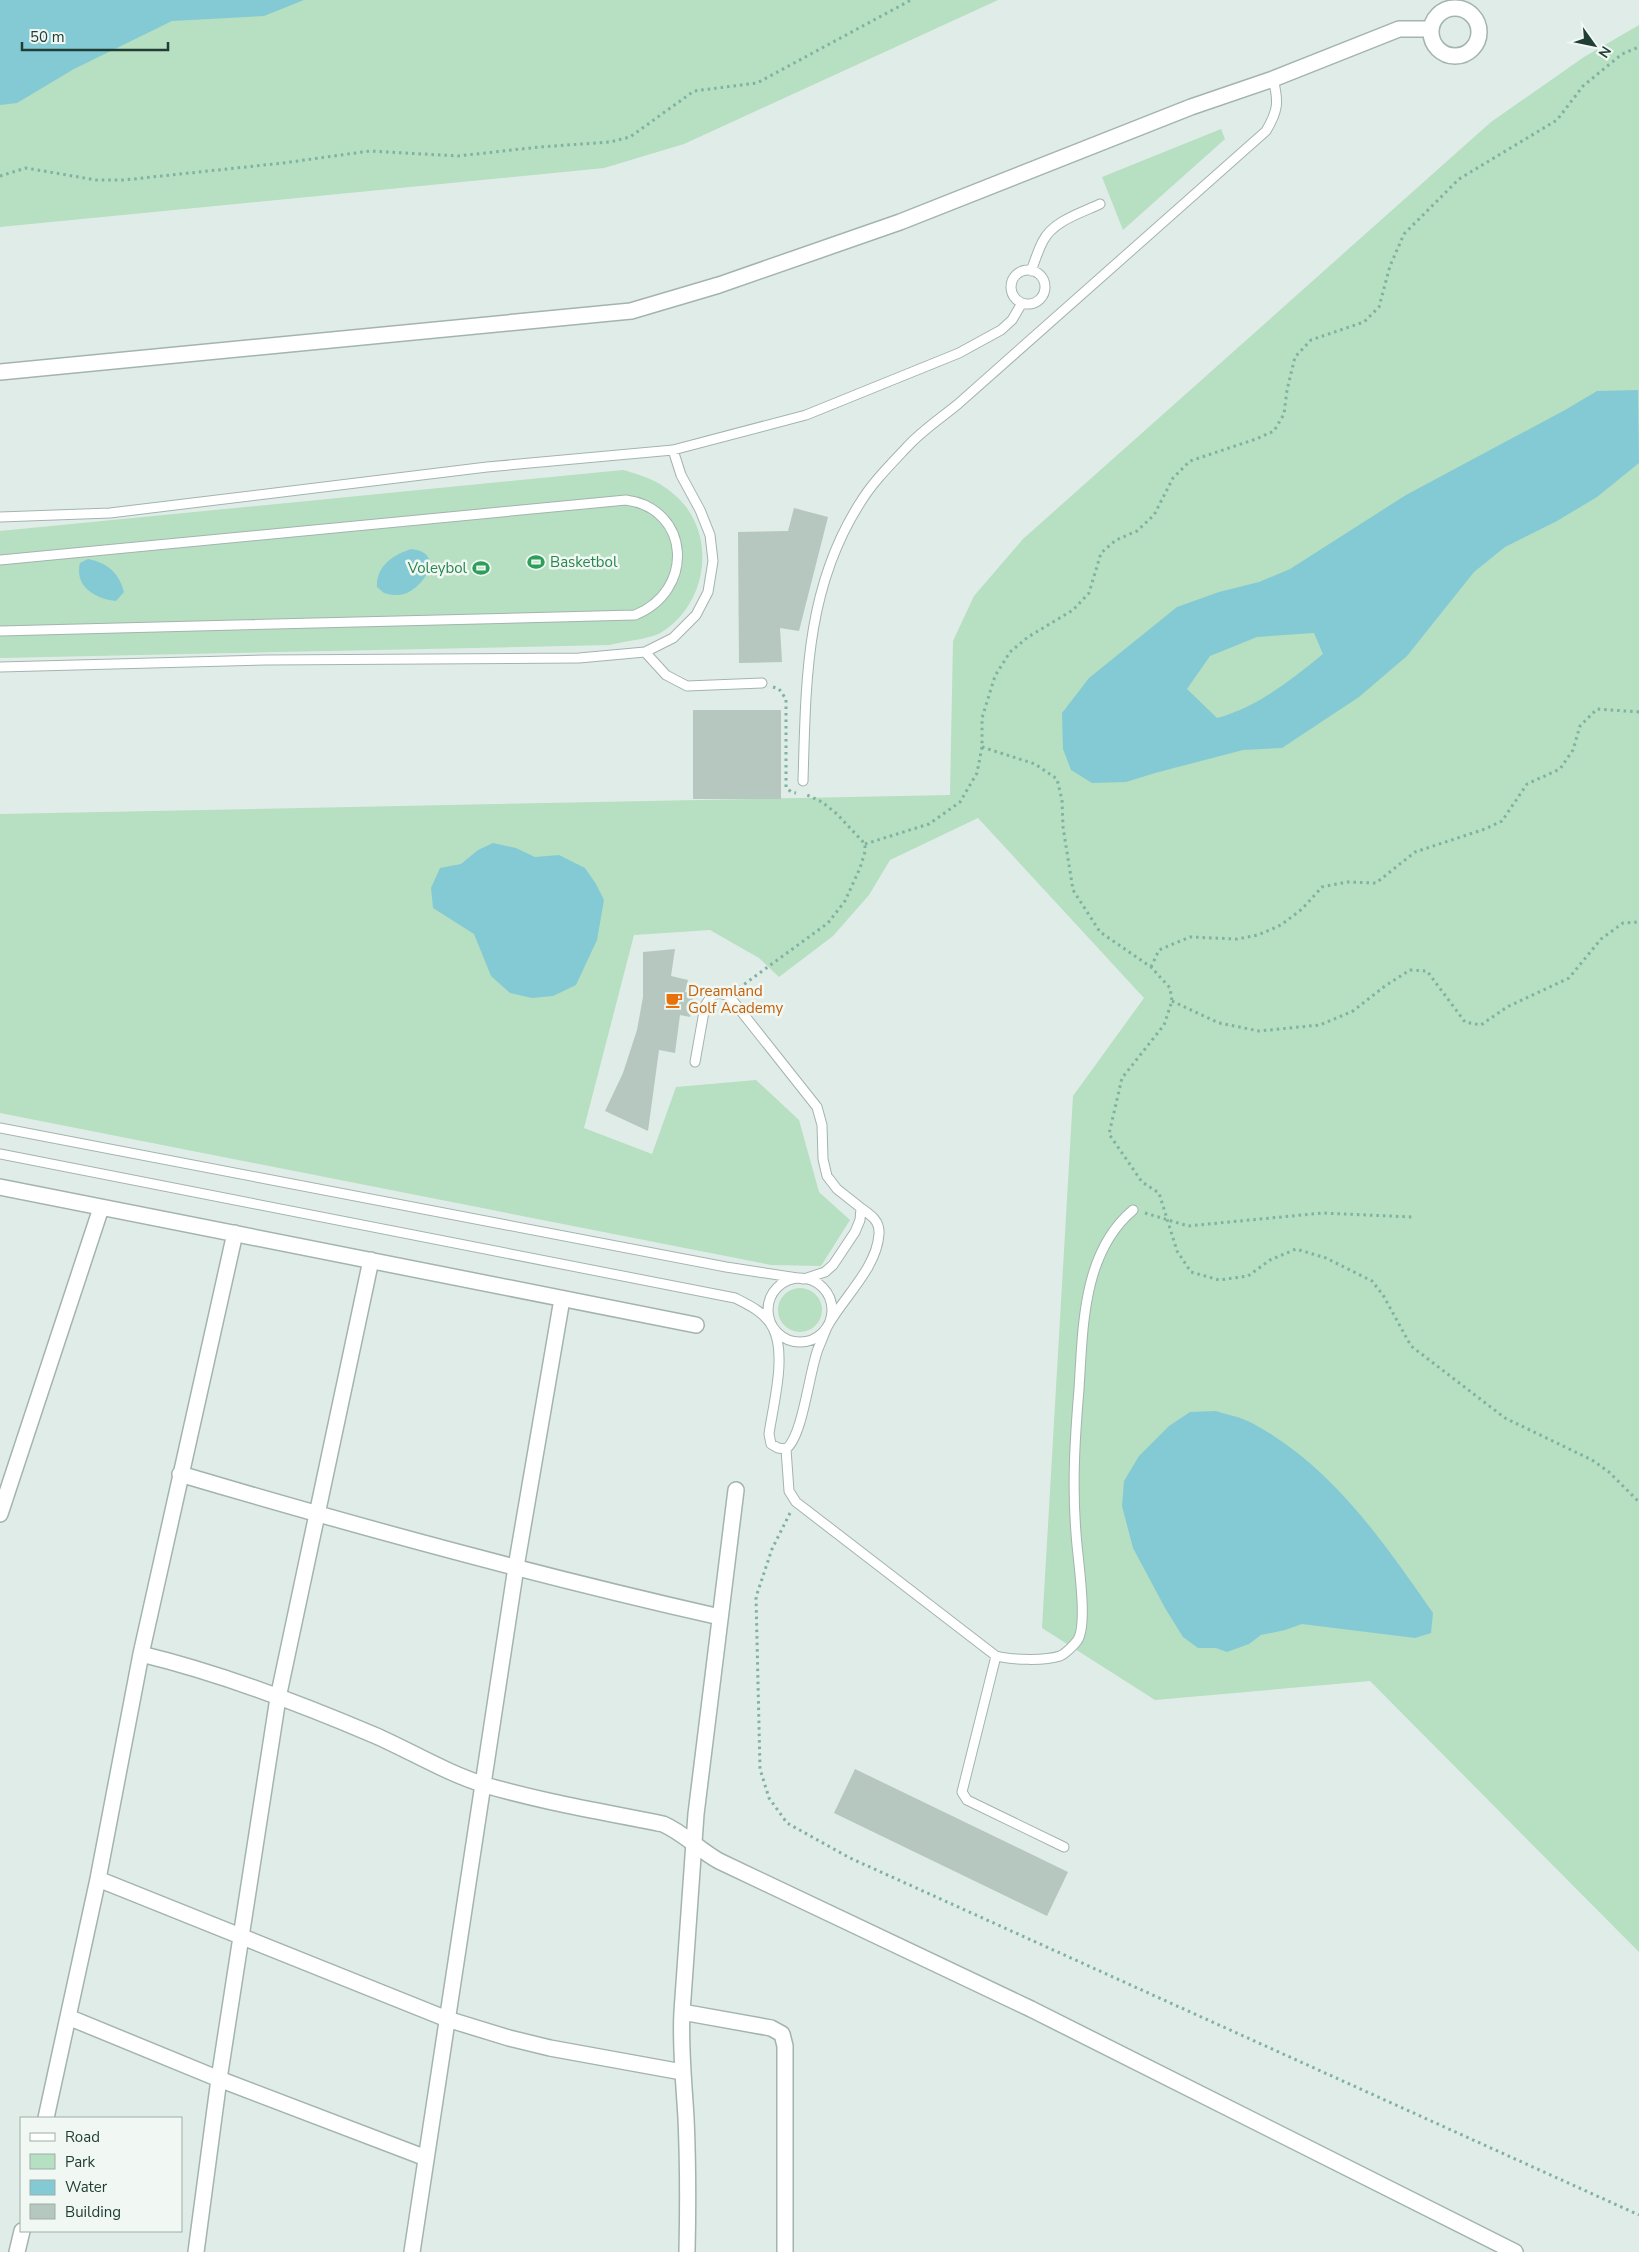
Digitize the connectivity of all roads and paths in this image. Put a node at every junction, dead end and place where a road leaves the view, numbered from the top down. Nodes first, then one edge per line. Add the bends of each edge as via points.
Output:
1 (911, 0) edge
2 (1431, 29) dead end
3 (1639, 47) edge
4 (1273, 79) junction
5 (0, 176) edge
6 (1100, 204) dead end
7 (1031, 271) junction
8 (1022, 303) junction
9 (0, 372) edge
10 (673, 450) junction
11 (0, 517) edge
12 (0, 560) edge
13 (0, 631) edge
14 (646, 652) junction
15 (0, 667) edge
16 (762, 684) joint
17 (1639, 712) edge
18 (982, 746) junction
19 (803, 781) dead end
20 (865, 844) junction
21 (1639, 922) edge
22 (1151, 967) junction
23 (729, 996) junction
24 (1172, 1001) junction
25 (695, 1062) dead end
26 (0, 1128) edge
27 (0, 1154) edge
28 (0, 1187) edge
29 (101, 1208) junction
30 (861, 1208) junction
31 (1133, 1210) joint
32 (1412, 1217) dead end
33 (1167, 1220) junction
34 (235, 1233) junction
35 (371, 1260) junction
36 (804, 1279) junction
37 (562, 1299) junction
38 (696, 1325) dead end
39 (773, 1327) junction
40 (828, 1327) junction
41 (786, 1449) junction
42 (180, 1474) junction
43 (736, 1490) dead end
44 (796, 1502) junction
45 (1639, 1502) edge
46 (0, 1514) edge
47 (316, 1514) junction
48 (516, 1567) junction
49 (720, 1616) junction
50 (141, 1654) junction
51 (996, 1656) junction
52 (278, 1698) junction
53 (485, 1785) junction
54 (694, 1844) junction
55 (1064, 1847) dead end
56 (98, 1879) junction
57 (242, 1936) junction
58 (682, 2012) junction
59 (68, 2017) junction
60 (447, 2019) junction
61 (682, 2072) junction
62 (219, 2079) junction
63 (46, 2117) edge
64 (426, 2158) junction
65 (1639, 2215) edge
66 (22, 2232) edge
67 (17, 2252) edge
68 (196, 2252) edge
69 (412, 2252) edge
70 (687, 2252) edge
71 (785, 2252) edge
72 (1515, 2252) edge

1 - 5 path via 757,83 694,91 630,138 610,142 458,156 370,151 124,180 96,180 26,168
2 - 4 street via 1399,29
3 - 18 path via 1622,54 1583,86 1557,120 1459,179 1404,234 1390,266 1379,306 1364,322 1311,340 1295,357 1284,414 1274,431 1190,461 1173,478 1154,515 1137,531 1116,540 1101,553 1089,593 1073,610 1010,652 995,676 982,718
4 - 9 street via 1191,107 900,222 719,285 631,311
4 - 19 lane via 1278,96 1276,115 1266,131 907,446 860,502 824,576 812,629 806,681
6 - 7 lane via 1050,231
7 - 8 lane via 1020,272 1013,280 1012,291
7 - 8 lane via 1044,281 1044,292 1038,301
8 - 10 lane via 1012,320 1001,330 959,353 806,415
10 - 11 lane via 487,467 110,513
10 - 14 lane via 681,475 710,535 713,561 708,592 696,614 673,638
12 - 13 lane via 626,500 640,502 666,521 679,554 675,573 660,601 635,615
14 - 15 lane via 579,658 266,660
14 - 16 lane via 666,675 687,686
16 - 20 path via 779,689 786,700 786,786 791,792 806,794 822,802
17 - 22 path via 1597,709 1580,726 1574,750 1560,769 1526,784 1502,820 1415,852 1376,883 1347,882 1322,887 1302,909 1281,925 1258,935 1237,939 1190,936 1159,950
18 - 20 path via 978,773 960,802 929,824
18 - 22 path via 1035,764 1057,778 1073,890 1100,932
20 - 23 path via 866,852 845,901 828,924
21 - 24 path via 1623,923 1601,939 1569,978 1507,1007 1481,1025 1465,1022 1427,971 1410,970 1353,1011 1320,1025 1259,1031 1220,1023
22 - 24 path via 1170,988
23 - 25 lane via 719,993 711,996 705,1006
23 - 30 lane via 817,1107 828,1176 837,1189
24 - 33 path via 1164,1025 1122,1078 1109,1134 1142,1182 1159,1193
26 - 36 lane via 726,1267
27 - 39 lane via 720,1294 750,1305
28 - 29 street
29 - 34 street
29 - 46 street
30 - 36 lane via 855,1232 833,1265 825,1272
30 - 40 lane via 879,1225 877,1247
31 - 33 path
31 - 51 lane via 1120,1221 1101,1254 1084,1315 1073,1466 1083,1625 1078,1641 1061,1656 1014,1660
32 - 33 path via 1322,1213 1188,1226
33 - 45 path via 1177,1251 1191,1272 1219,1280 1248,1276 1270,1260 1296,1250 1326,1258 1372,1281 1411,1346 1505,1418 1592,1460
34 - 35 street
34 - 42 street
35 - 37 street
35 - 47 street
36 - 39 lane via 793,1279 776,1289 768,1308
36 - 40 lane via 814,1281 829,1296 832,1306
37 - 38 street
37 - 48 street
39 - 40 lane via 780,1335 800,1342 811,1341
39 - 41 lane via 779,1359 769,1434 771,1444
40 - 41 lane via 813,1363 798,1429 792,1444
41 - 44 lane via 790,1491
42 - 47 street
42 - 50 street
43 - 49 street
44 - 51 lane
44 - 65 path via 772,1549 756,1596 760,1769 769,1798 787,1823 850,1858
47 - 48 street
47 - 52 street
48 - 49 street
48 - 53 street
49 - 54 street
50 - 52 street via 178,1663
50 - 56 street
51 - 55 lane via 962,1792 967,1800
52 - 53 street via 376,1736
52 - 57 street
53 - 54 street via 663,1824 680,1831
53 - 60 street
54 - 58 street
54 - 72 street via 719,1861 1031,2009
56 - 57 street
56 - 59 street
57 - 60 street
57 - 62 street
58 - 61 street
58 - 71 street via 771,2028 782,2034 785,2046
59 - 62 street
59 - 63 street
60 - 61 street via 550,2048
60 - 64 street
61 - 70 street
62 - 64 street
62 - 68 street
64 - 69 street
66 - 67 street

